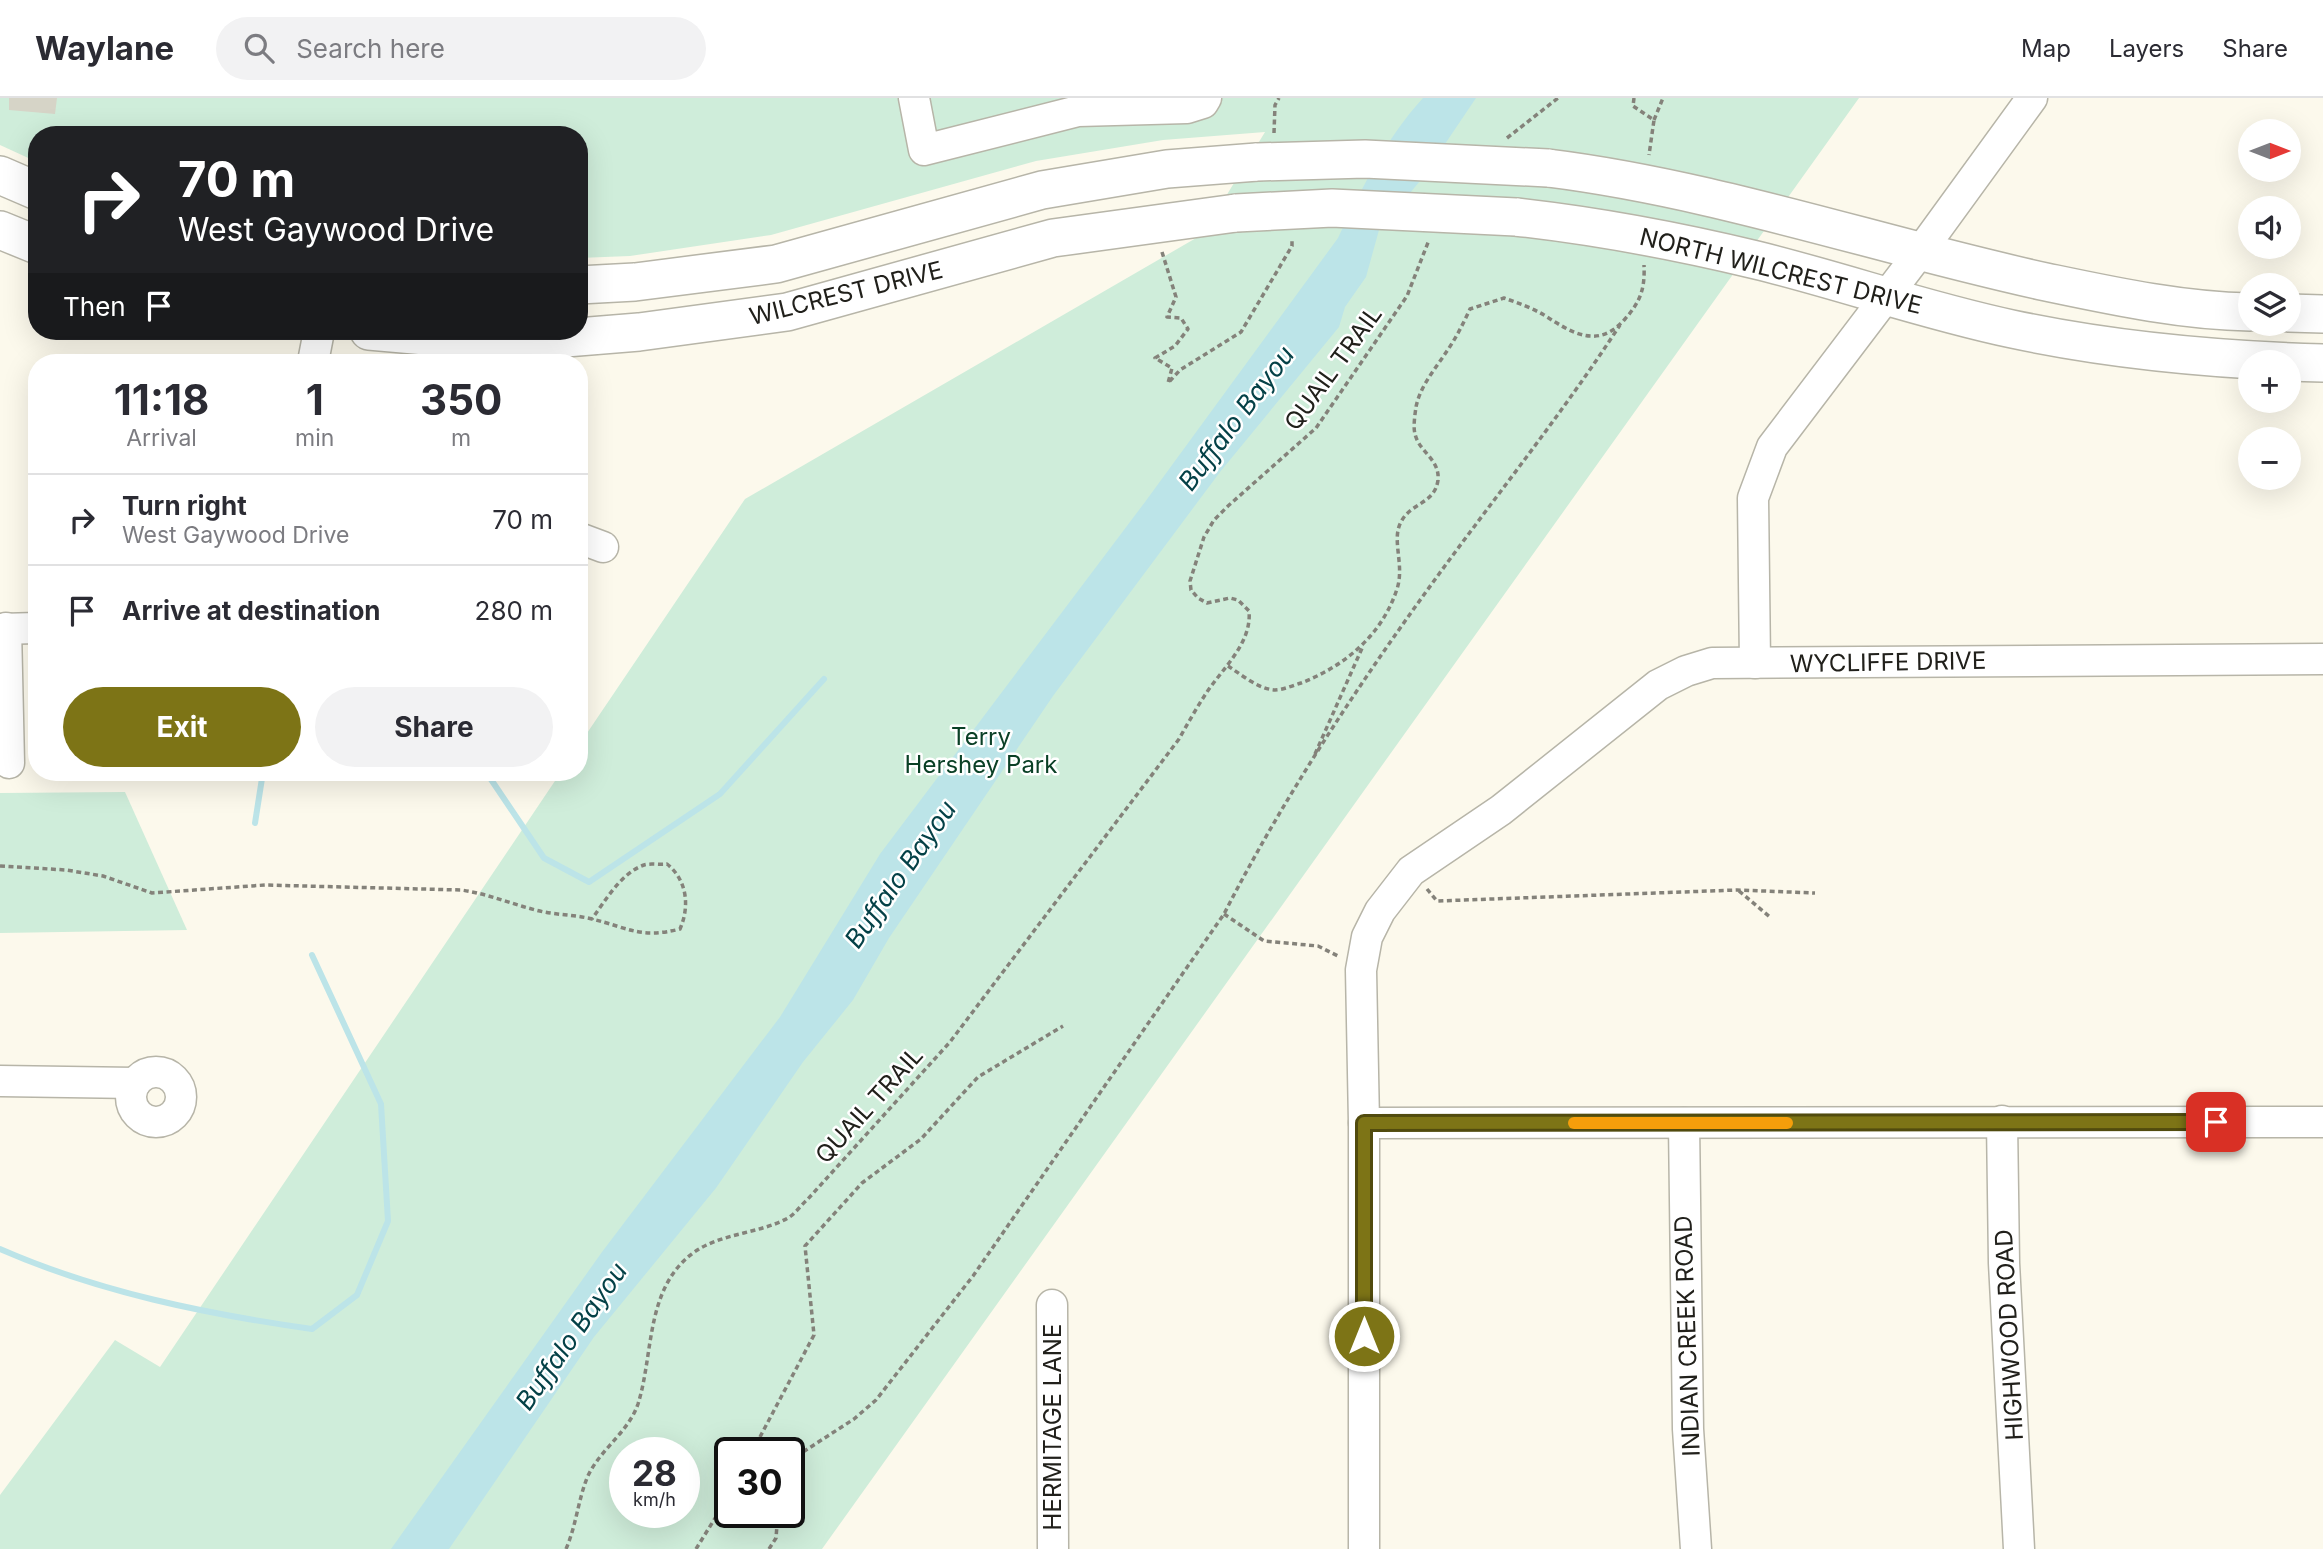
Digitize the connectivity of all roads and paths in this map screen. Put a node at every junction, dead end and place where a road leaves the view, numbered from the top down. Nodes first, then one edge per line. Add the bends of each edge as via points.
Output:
1 (914, 98) edge
2 (1206, 98) edge
3 (1558, 98) edge
4 (1663, 98) edge
5 (2032, 98) edge
6 (1654, 120) dead end
7 (1504, 141) dead end
8 (1257, 162) joint
9 (0, 175) edge
10 (1090, 182) junction
11 (28, 187) edge
12 (1236, 213) joint
13 (1155, 224) junction
14 (0, 230) edge
15 (1292, 231) dead end
16 (1100, 232) junction
17 (1431, 233) dead end
18 (1639, 234) junction
19 (28, 241) edge
20 (1920, 252) junction
21 (588, 285) edge
22 (1887, 296) junction
23 (2238, 312) edge
24 (2301, 313) edge
25 (2323, 314) edge
26 (1620, 325) junction
27 (588, 336) edge
28 (471, 340) edge
29 (541, 340) edge
30 (2323, 363) edge
31 (28, 628) edge
32 (3, 629) edge
33 (1363, 645) junction
34 (2323, 659) edge
35 (1755, 663) junction
36 (1228, 666) junction
37 (1311, 762) junction
38 (9, 763) dead end
39 (0, 866) edge
40 (1411, 871) junction
41 (1737, 890) junction
42 (1815, 892) dead end
43 (1224, 914) junction
44 (1770, 917) dead end
45 (592, 919) junction
46 (1361, 970) junction
47 (1063, 1026) dead end
48 (0, 1082) edge
49 (135, 1083) dead end
50 (2002, 1121) junction
51 (2323, 1122) edge
52 (1364, 1123) junction
53 (1684, 1123) junction
54 (1052, 1306) dead end
55 (760, 1437) edge
56 (805, 1451) edge
57 (714, 1520) edge
58 (777, 1528) edge
59 (566, 1549) edge
60 (696, 1549) edge
61 (769, 1549) edge
62 (1053, 1549) edge
63 (1364, 1549) edge
64 (1696, 1549) edge
65 (2019, 1549) edge

1 - 2 street via 924,150 1078,111 1187,108
3 - 7 path
4 - 6 path
5 - 20 street
8 - 10 main road, WILCREST DRIVE via 1167,169
8 - 20 main road, NORTH WILCREST DRIVE, bridge via 1365,159 1548,168 1660,188
9 - 11 main road
10 - 16 main road
10 - 21 main road, WILCREST DRIVE via 1042,190 776,264
12 - 13 main road, WILCREST DRIVE
12 - 18 main road, NORTH WILCREST DRIVE, bridge via 1332,208 1516,217
13 - 15 path via 1176,297 1167,317 1181,318 1188,329 1175,346 1155,358 1172,368 1168,383 1180,370 1241,332 1292,246
13 - 16 main road, WILCREST DRIVE
14 - 19 main road
16 - 27 main road, WILCREST DRIVE via 1053,239 787,313
17 - 36 path, QUAIL TRAIL via 1407,296 1316,428 1214,520 1201,545 1190,581 1192,590 1207,603 1230,598 1249,611 1247,631
18 - 22 main road, NORTH WILCREST DRIVE
18 - 26 path via 1636,246 1644,264 1645,288
20 - 22 street
20 - 23 main road, NORTH WILCREST DRIVE via 2126,299
22 - 30 main road, NORTH WILCREST DRIVE via 2011,329 2113,347 2229,360
22 - 35 street via 1772,447 1753,498
24 - 25 main road
26 - 33 path via 1587,337 1504,298 1470,309 1416,405 1415,434 1436,464 1438,481 1429,500 1408,511 1400,523 1398,588 1388,612
26 - 37 path via 1436,578
28 - 29 main road, WILCREST DRIVE
31 - 32 street
32 - 38 street
33 - 36 path via 1317,677 1276,690 1252,682
33 - 37 path
34 - 35 street, WYCLIFFE DRIVE
35 - 40 street, WYCLIFFE DRIVE via 1712,663 1658,685 1501,810
36 - 59 path, QUAIL TRAIL via 1179,739 950,1042 807,1200 789,1218 693,1253 676,1271 652,1324 638,1403 630,1421 587,1478
37 - 43 path via 1257,849
39 - 45 path via 103,876 152,893 265,885 461,890 542,912
40 - 41 path via 1437,901
40 - 46 street, WYCLIFFE DRIVE via 1380,911 1367,937
41 - 42 path
41 - 44 path
43 - 46 path via 1264,941 1318,946
43 - 56 path via 973,1276 876,1400
45 - 45 path via 656,935 680,929 686,902 682,882 667,864 644,865 610,893
46 - 52 street, WYCLIFFE DRIVE
47 - 55 path via 978,1077 921,1139 862,1183 805,1246 814,1335
48 - 49 street
50 - 51 street
50 - 53 street
50 - 65 street, HIGHWOOD ROAD via 2004,1262
52 - 53 street
52 - 63 street, WYCLIFFE DRIVE
53 - 64 street, INDIAN CREEK ROAD via 1688,1429
54 - 62 street, HERMITAGE LANE
57 - 60 path
58 - 61 path

